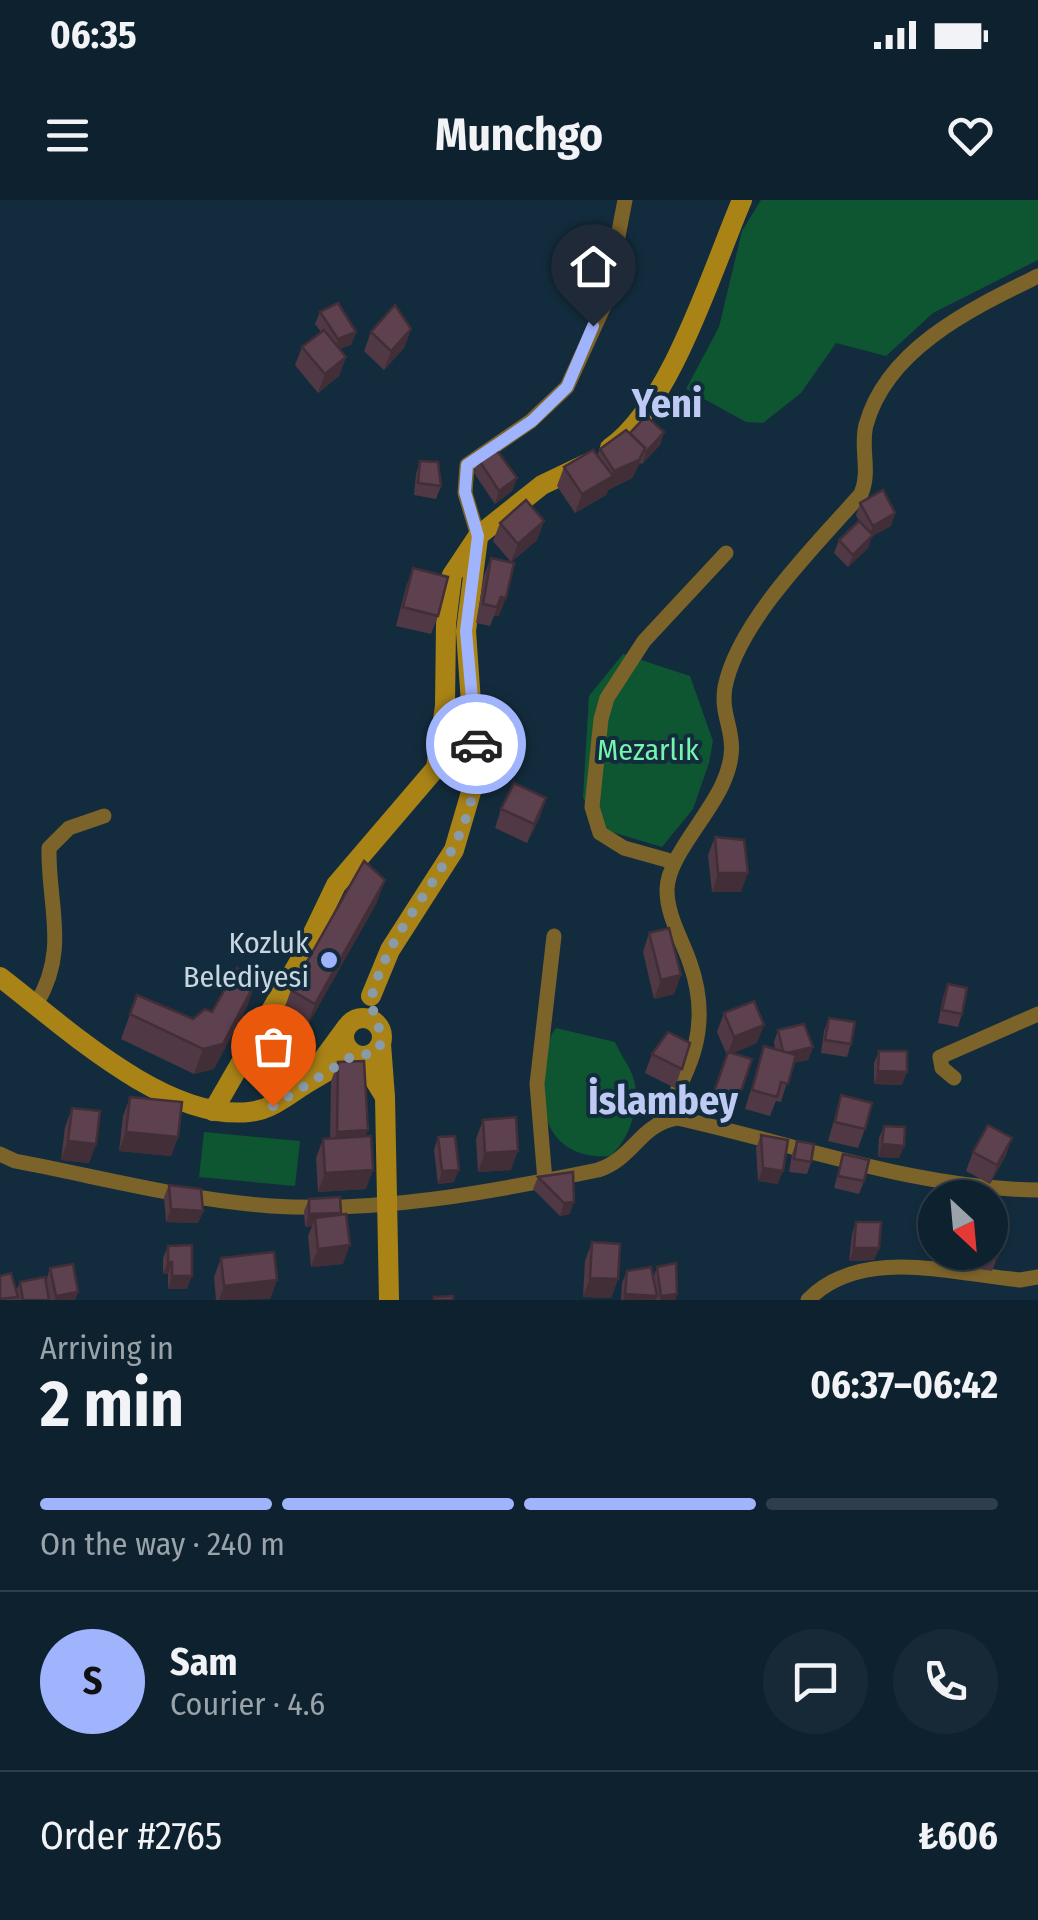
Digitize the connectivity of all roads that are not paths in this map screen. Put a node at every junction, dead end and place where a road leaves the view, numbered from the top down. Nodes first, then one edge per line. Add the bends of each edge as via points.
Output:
1 (625, 200) edge
2 (742, 200) edge
3 (1038, 276) edge
4 (478, 536) junction
5 (726, 553) dead end
6 (104, 816) dead end
7 (674, 862) junction
8 (554, 936) dead end
9 (0, 977) edge
10 (371, 996) junction
11 (37, 1003) junction
12 (1038, 1014) edge
13 (348, 1026) junction
14 (380, 1035) junction
15 (358, 1056) junction
16 (954, 1078) dead end
17 (304, 1085) junction
18 (386, 1097) junction
19 (213, 1111) junction
20 (660, 1121) junction
21 (0, 1154) edge
22 (545, 1181) junction
23 (1038, 1190) edge
24 (387, 1205) junction
25 (1038, 1278) edge
26 (389, 1300) edge
27 (808, 1300) edge

1 - 4 street via 605,304 567,387 532,421 467,465 465,492
2 - 4 street via 672,365 638,425 542,485
3 - 7 street via 948,324 907,361 876,402 865,431 861,494 775,595 736,657 725,688 733,758 712,806
4 - 10 street via 466,631 476,775 454,850 390,950
4 - 19 street via 452,576 436,768 336,884
5 - 7 street via 644,641 601,719 592,807 600,833 624,848
6 - 11 street via 69,828 50,848 58,943
7 - 20 street via 669,910 692,969 698,1044
8 - 22 street via 538,1084
9 - 11 street
10 - 13 street
10 - 14 street
11 - 19 street via 126,1074
12 - 16 street via 940,1056
13 - 14 street via 362,1018
13 - 15 street via 344,1040
13 - 17 street
14 - 15 street via 373,1054
14 - 18 street
15 - 17 street
15 - 18 street
17 - 19 street via 273,1106
18 - 24 street
20 - 22 street via 616,1164
20 - 23 street via 678,1118 1000,1190
21 - 24 street via 190,1196 272,1206
22 - 24 street
24 - 26 street
25 - 27 street via 893,1266 854,1273

